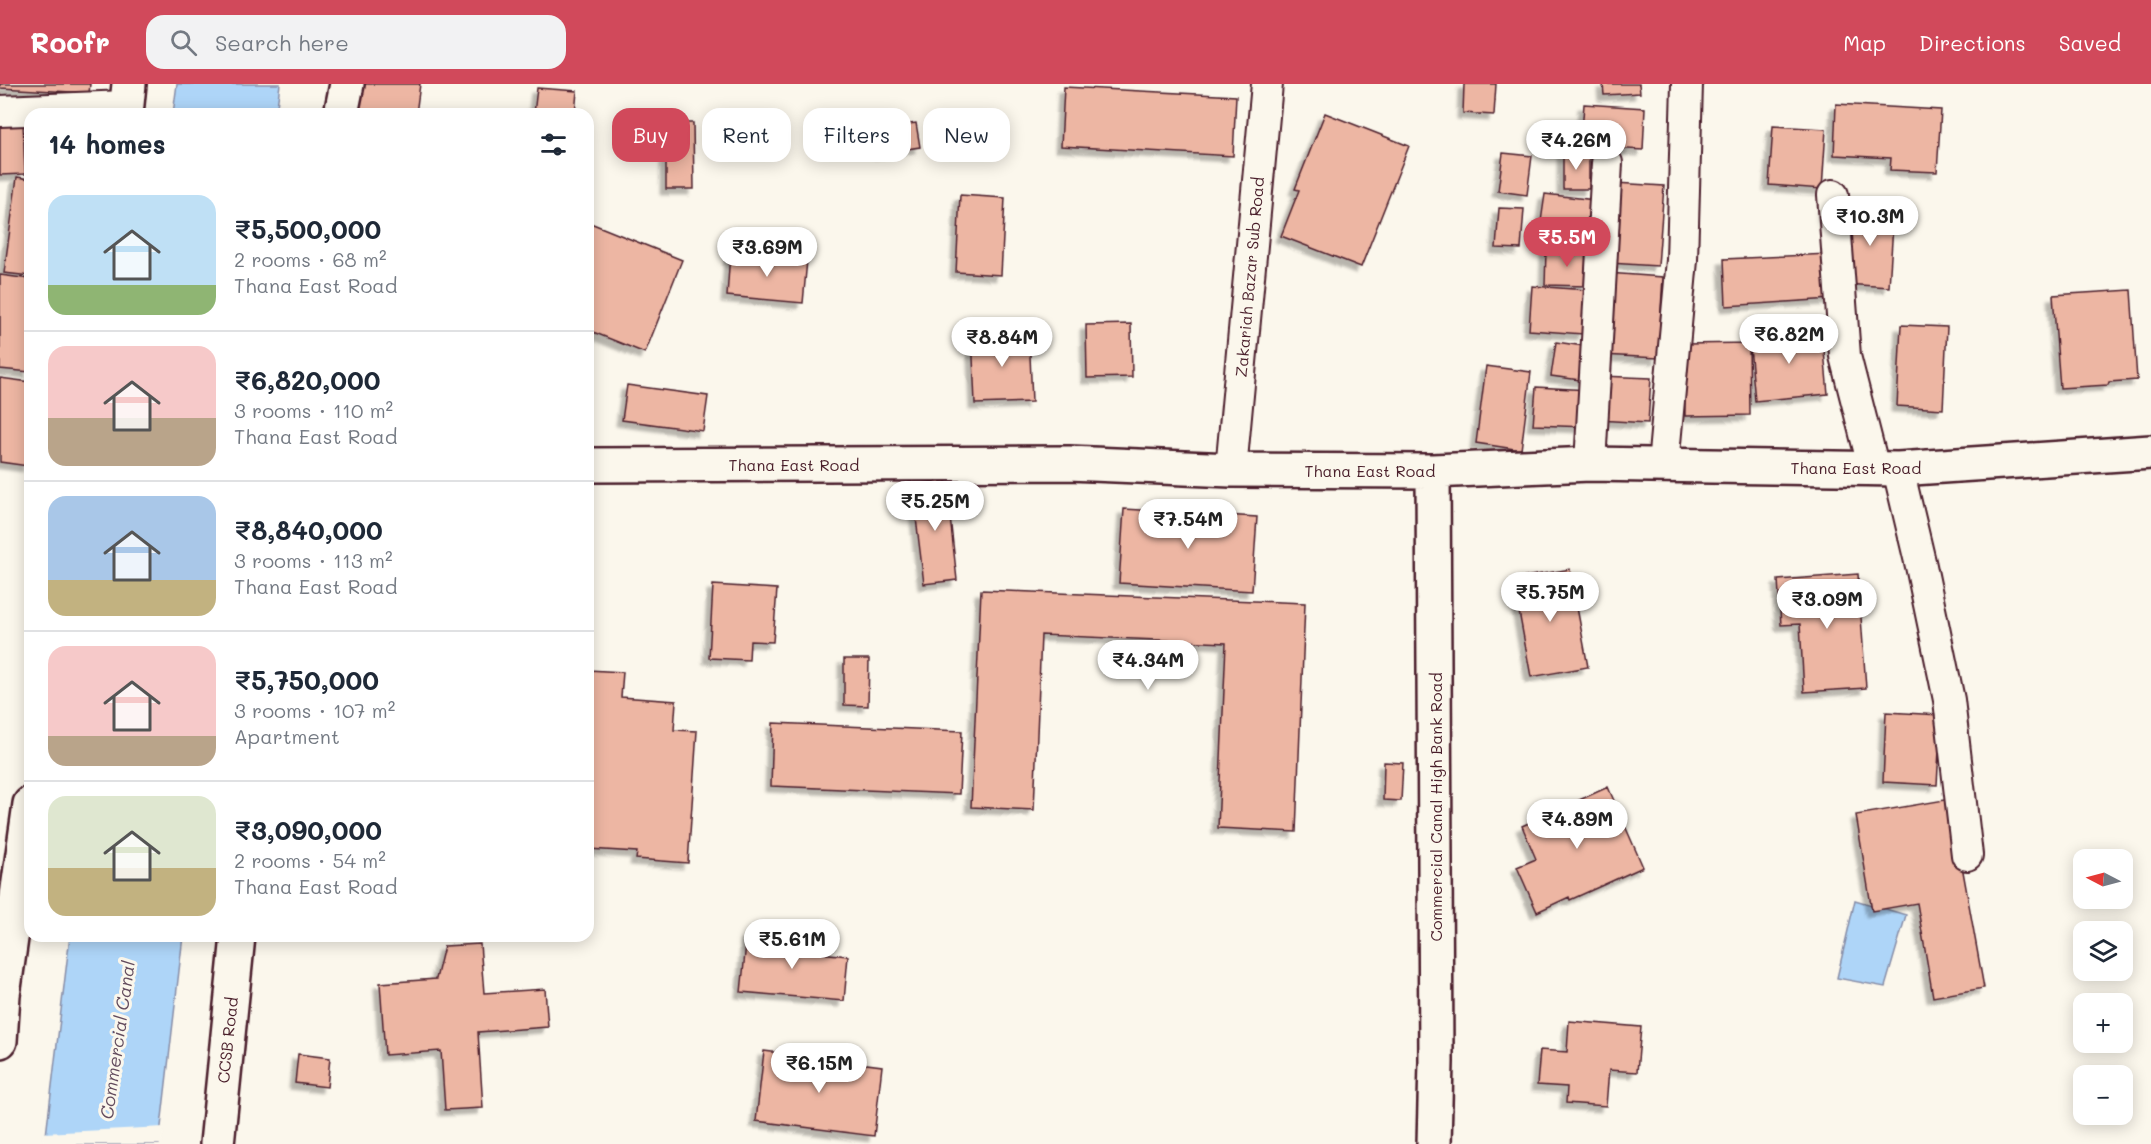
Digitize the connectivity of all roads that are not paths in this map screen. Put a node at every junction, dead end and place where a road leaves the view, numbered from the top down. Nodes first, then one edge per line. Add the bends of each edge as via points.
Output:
1 (346, 84) edge
2 (1267, 84) edge
3 (1687, 84) edge
4 (127, 101) edge
5 (38, 108) edge
6 (342, 108) edge
7 (24, 109) edge
8 (0, 111) edge
9 (1607, 163) dead end
10 (1833, 195) dead end
11 (2151, 452) edge
12 (1590, 464) junction
13 (594, 465) edge
14 (1663, 465) junction
15 (1886, 469) junction
16 (1231, 470) junction
17 (1433, 471) junction
18 (24, 846) edge
19 (1966, 855) dead end
20 (237, 942) edge
21 (0, 1041) edge
22 (217, 1144) edge
23 (1434, 1144) edge

1 - 6 main road
2 - 16 street, Zakariah Bazar Sub Road
3 - 14 street via 1682,260
4 - 5 street
7 - 8 street
9 - 12 street
10 - 15 street via 1845,356
11 - 15 main road, Thana East Road
12 - 14 main road, Thana East Road
12 - 17 main road, Thana East Road
13 - 16 main road, Thana East Road via 1069,463
14 - 15 main road, Thana East Road
15 - 19 street via 1921,566 1949,700
16 - 17 main road, Thana East Road
17 - 23 main road, Commercial Canal High Bank Road
18 - 21 main road
20 - 22 main road, CCSB Road

